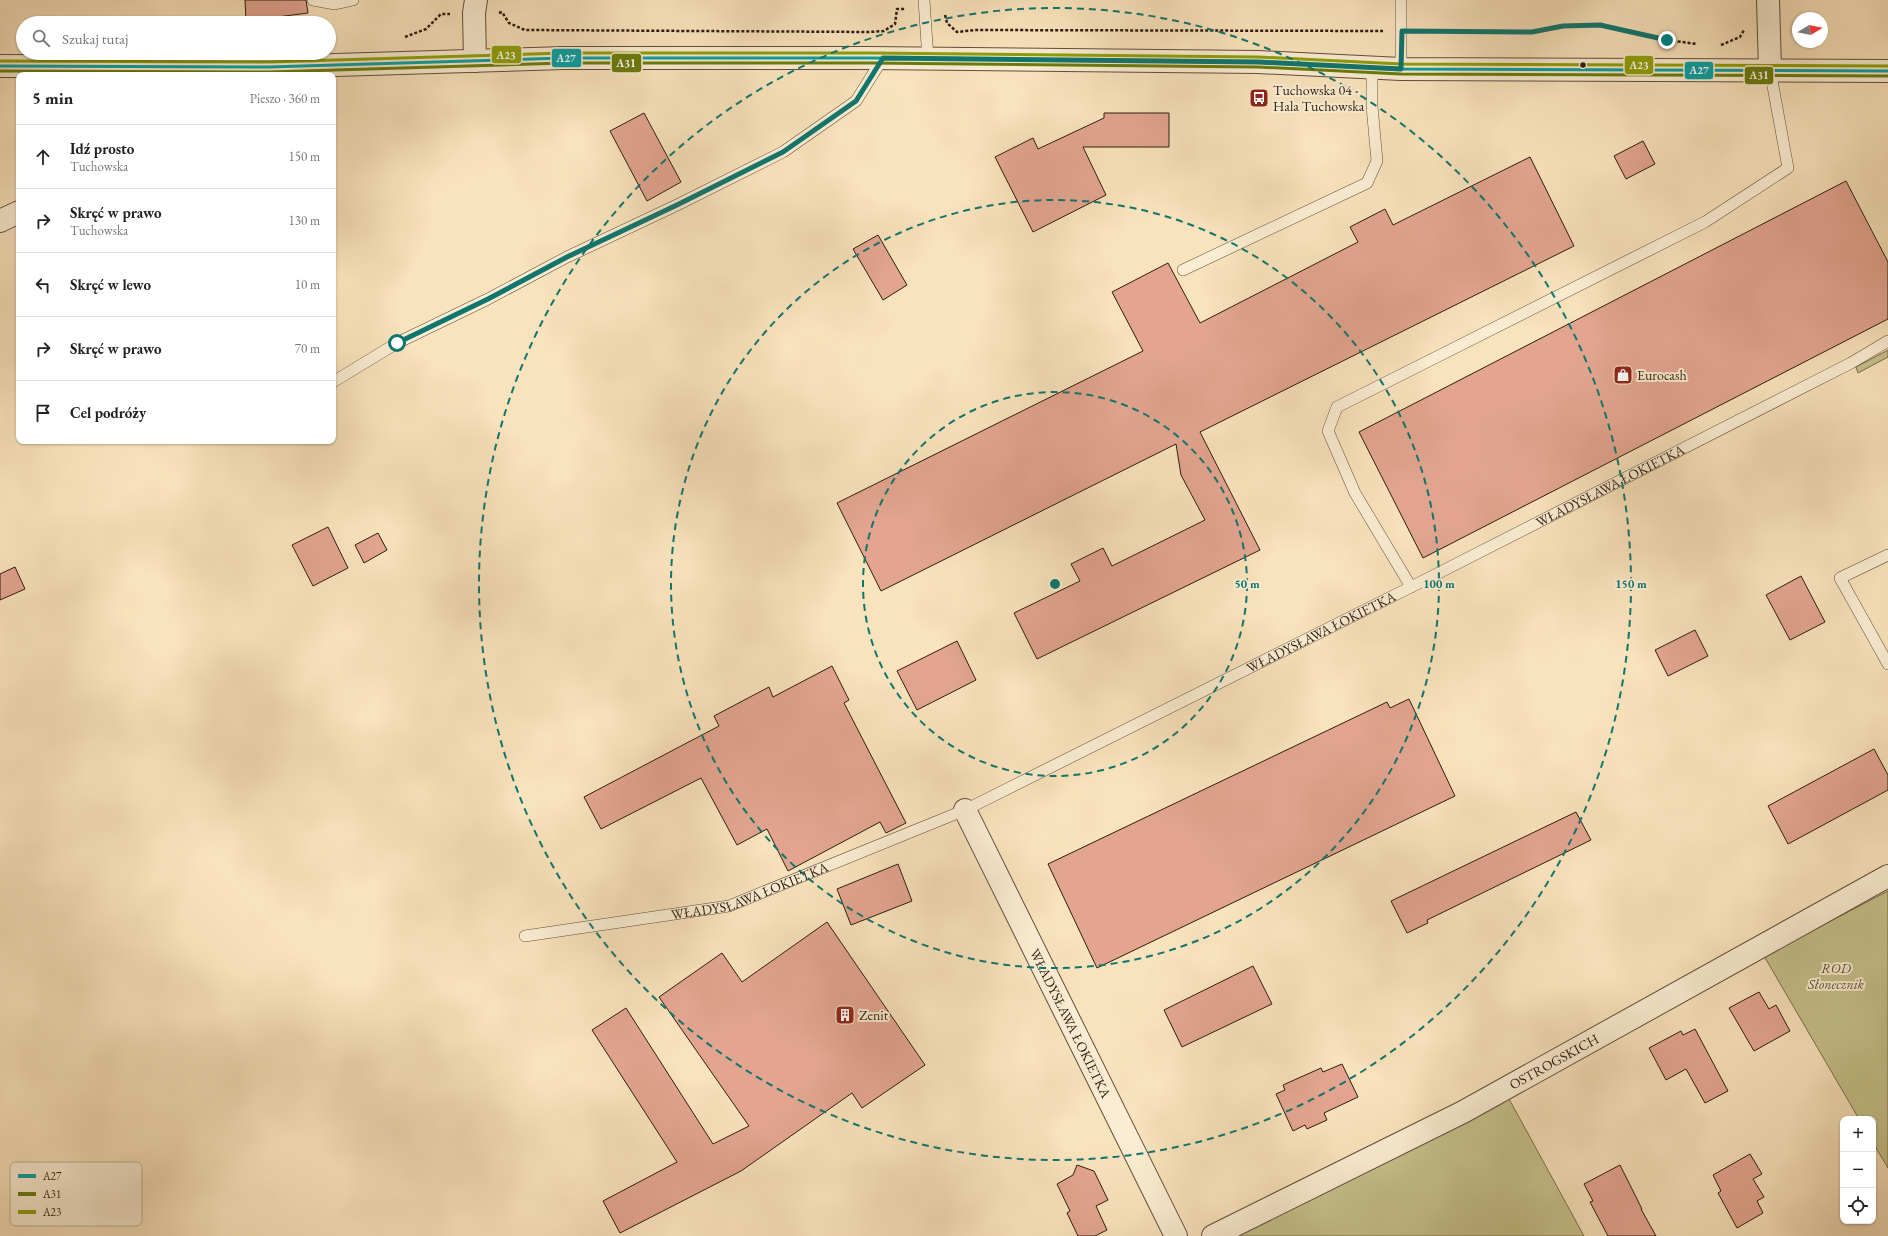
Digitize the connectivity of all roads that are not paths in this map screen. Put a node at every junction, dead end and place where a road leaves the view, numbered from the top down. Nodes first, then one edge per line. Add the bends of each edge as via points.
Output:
1 (313, 0) edge
2 (353, 0) edge
3 (1401, 0) edge
4 (924, 4) edge
5 (475, 7) edge
6 (1769, 7) edge
7 (883, 58) junction
8 (928, 59) junction
9 (475, 61) junction
10 (0, 66) edge
11 (1372, 68) junction
12 (1401, 69) junction
13 (1770, 70) junction
14 (219, 71) edge
15 (1888, 71) edge
16 (16, 213) edge
17 (0, 221) edge
18 (1183, 270) dead end
19 (1888, 341) edge
20 (336, 380) edge
21 (1888, 555) edge
22 (1411, 587) junction
23 (1888, 664) edge
24 (965, 810) junction
25 (1888, 876) edge
26 (525, 936) dead end
27 (1176, 1236) edge
28 (1213, 1236) edge

1 - 2 lane via 335,4
3 - 12 lane
4 - 8 lane
5 - 9 street
6 - 13 street
7 - 8 street
7 - 9 street via 564,58
7 - 20 lane via 856,101 783,152 397,343
8 - 11 street via 1258,62
9 - 14 street
10 - 14 street
11 - 12 street
11 - 18 lane via 1372,106 1377,161 1367,183
12 - 13 street
13 - 15 street
13 - 22 lane via 1788,168 1704,222 1337,407 1328,431 1355,493
16 - 17 street
19 - 22 lane, WŁADYSŁAWA ŁOKIETKA
21 - 23 lane via 1840,578
22 - 24 lane, WŁADYSŁAWA ŁOKIETKA
24 - 26 lane, WŁADYSŁAWA ŁOKIETKA via 729,906
24 - 27 street, WŁADYSŁAWA ŁOKIETKA
25 - 28 street, OSTROGSKICH via 1464,1112

